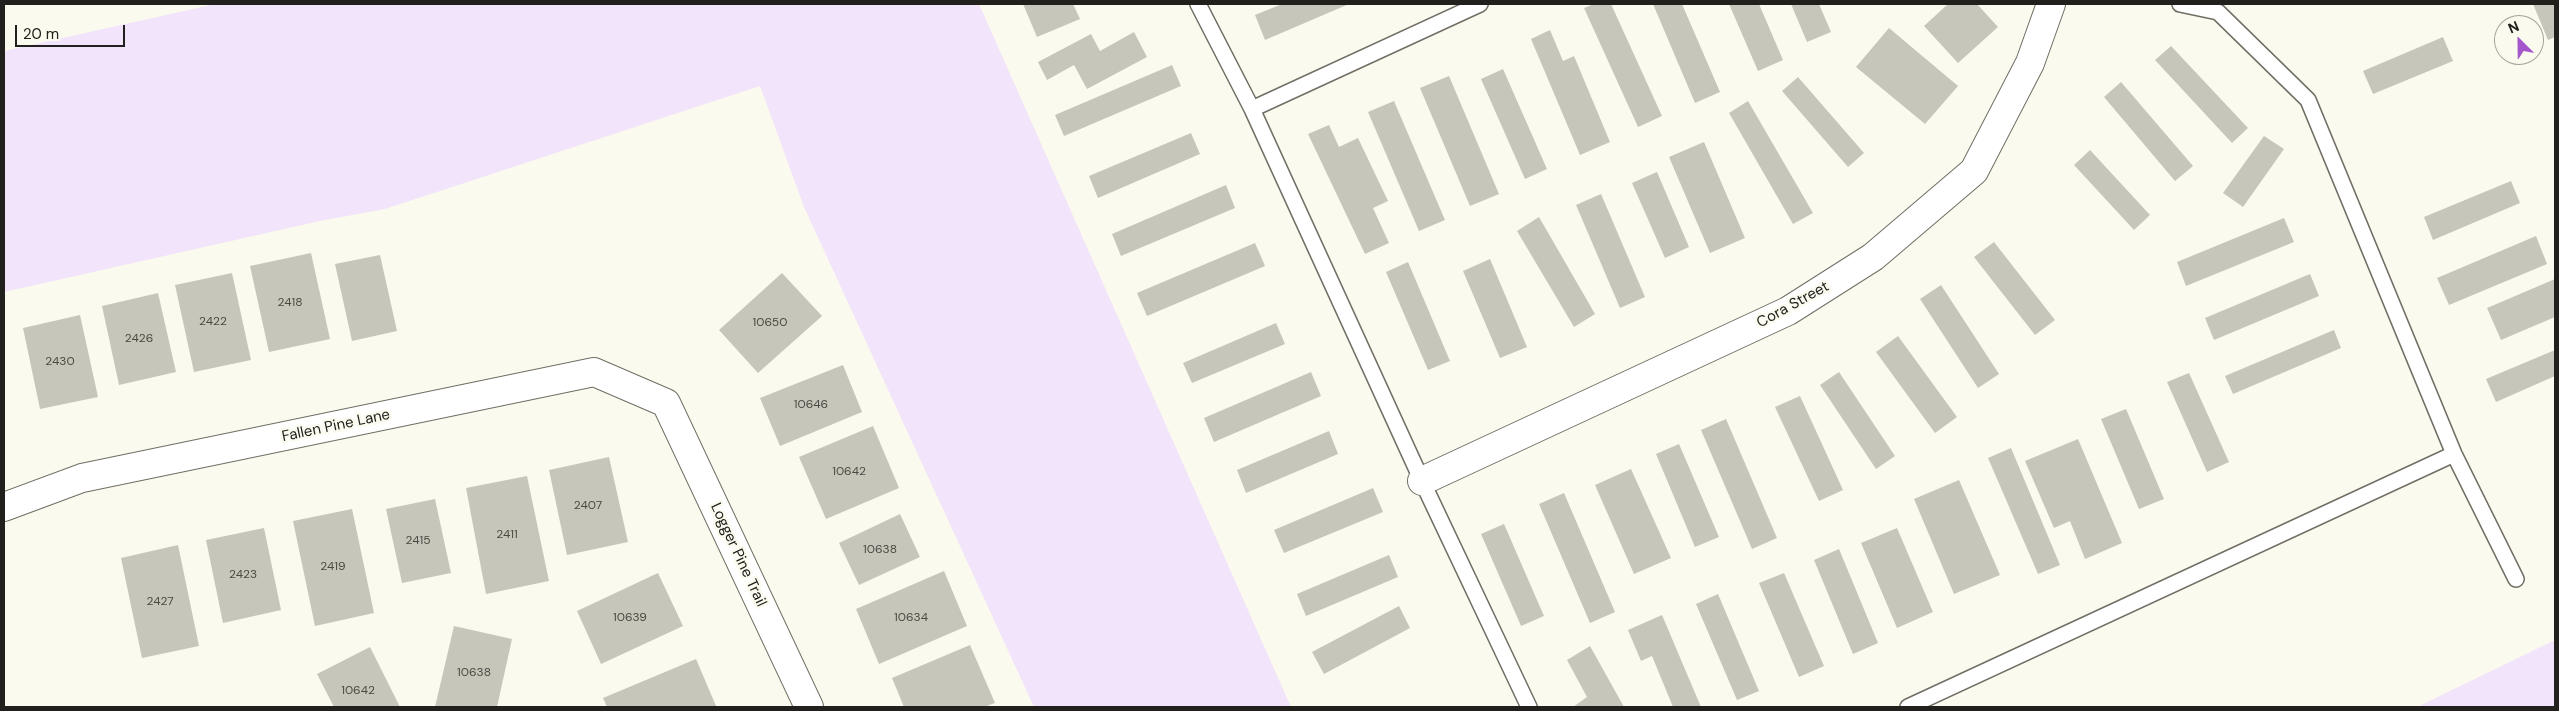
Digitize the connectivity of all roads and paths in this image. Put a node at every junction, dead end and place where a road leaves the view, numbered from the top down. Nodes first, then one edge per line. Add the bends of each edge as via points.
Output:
1 (1198, 4) edge
2 (1480, 4) edge
3 (2051, 4) edge
4 (2180, 4) edge
5 (1252, 109) junction
6 (666, 403) joint
7 (2454, 454) junction
8 (1422, 481) junction
9 (4, 507) edge
10 (2516, 579) dead end
11 (809, 707) edge
12 (1529, 707) edge
13 (1908, 707) edge

1 - 5 lane
2 - 5 lane
3 - 8 street, Cora Street via 2030,63 1974,171 1873,257 1788,311
4 - 7 lane via 2218,12 2308,100
5 - 8 lane
6 - 9 street, Fallen Pine Lane via 594,372 82,478
6 - 11 street, Logger Pine Trail
7 - 10 lane
7 - 13 lane
8 - 12 lane

